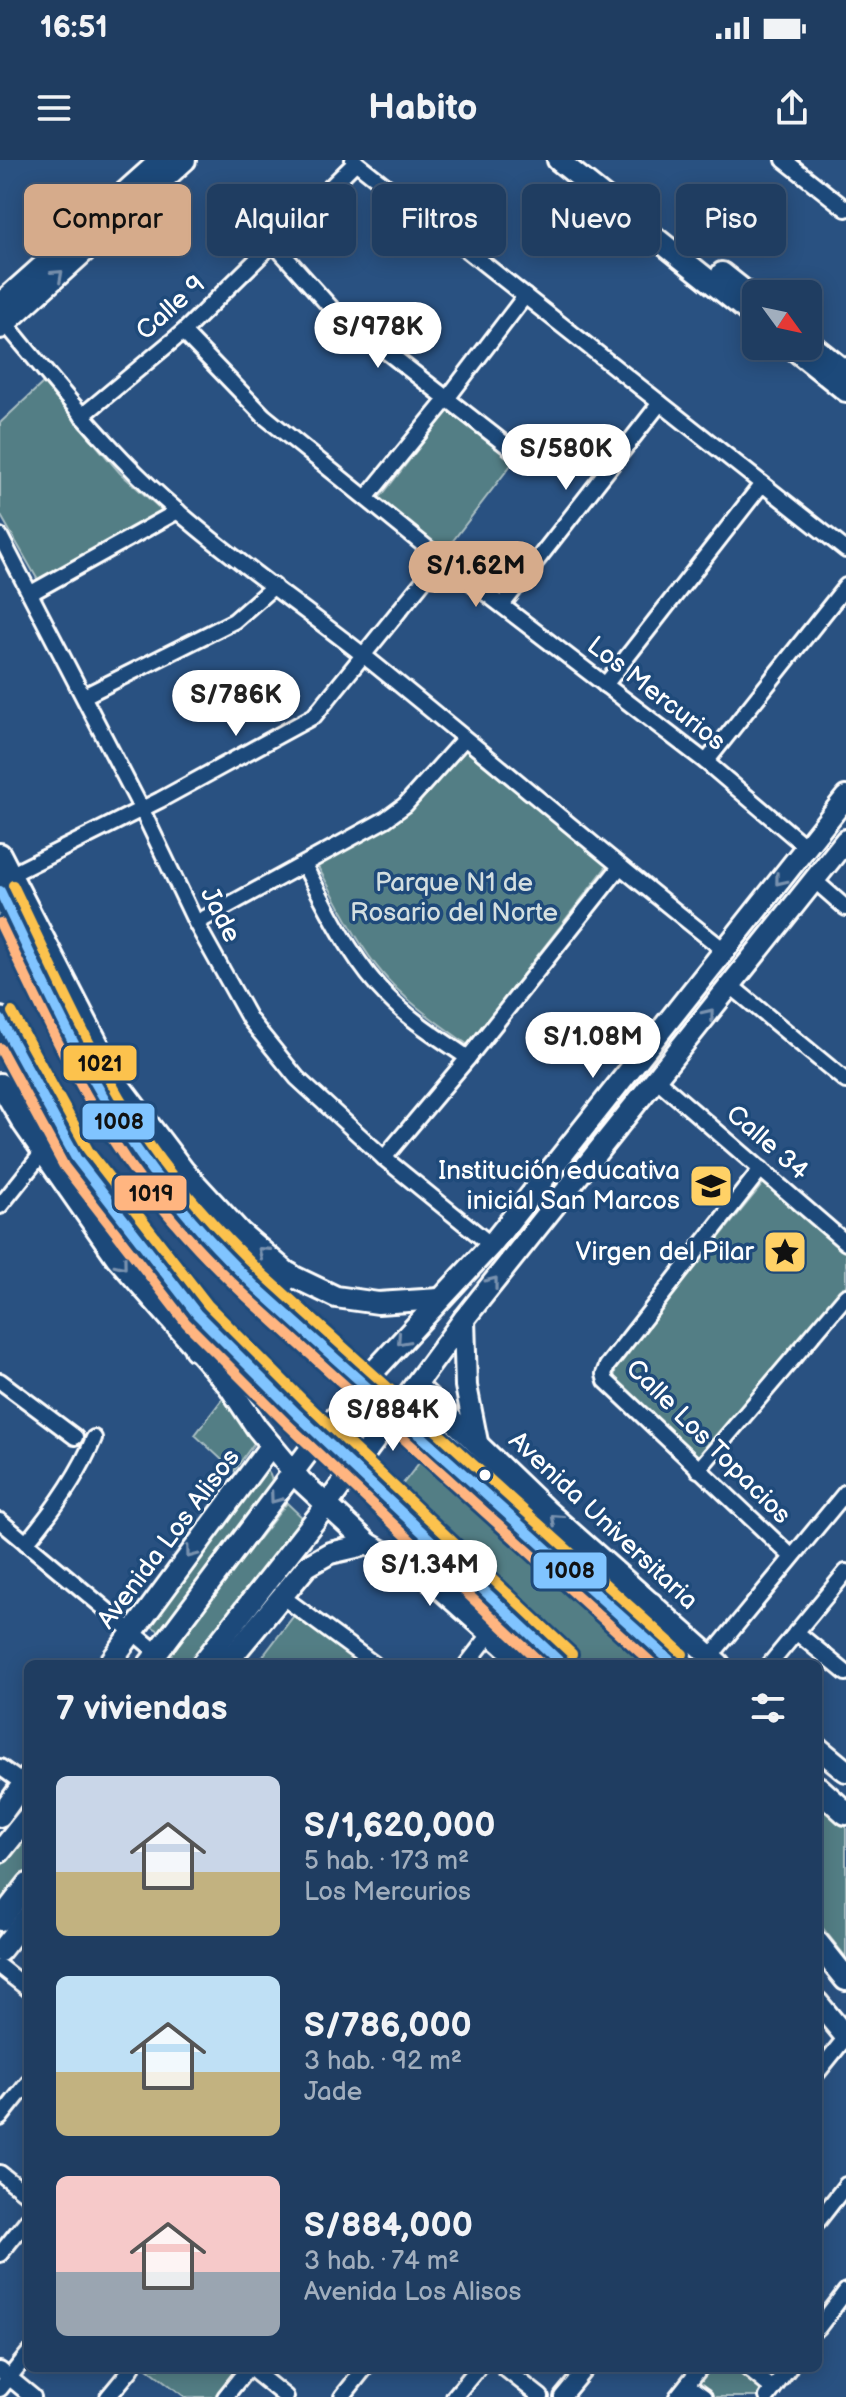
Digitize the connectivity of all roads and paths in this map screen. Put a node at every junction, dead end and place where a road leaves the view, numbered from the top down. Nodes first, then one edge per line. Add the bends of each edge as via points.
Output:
1 (161, 160) edge
2 (185, 160) edge
3 (558, 160) edge
4 (580, 160) edge
5 (784, 160) edge
6 (354, 161) edge
7 (332, 184) edge
8 (846, 209) edge
9 (262, 256) edge
10 (285, 256) edge
11 (742, 289) edge
12 (525, 296) junction
13 (742, 307) edge
14 (1, 318) edge
15 (183, 332) junction
16 (822, 353) edge
17 (807, 360) edge
18 (846, 372) edge
19 (846, 391) edge
20 (446, 400) junction
21 (660, 403) junction
22 (82, 416) junction
23 (519, 455) dead end
24 (762, 484) junction
25 (366, 498) junction
26 (178, 511) junction
27 (0, 536) edge
28 (846, 550) edge
29 (441, 559) junction
30 (274, 586) junction
31 (846, 586) edge
32 (31, 593) junction
33 (502, 605) junction
34 (363, 656) junction
35 (605, 685) junction
36 (84, 696) junction
37 (464, 739) junction
38 (706, 762) junction
39 (846, 797) edge
40 (142, 810) junction
41 (846, 840) edge
42 (806, 847) junction
43 (0, 854) edge
44 (304, 865) junction
45 (619, 868) junction
46 (814, 880) junction
47 (4, 882) edge
48 (846, 908) edge
49 (196, 923) junction
50 (724, 950) junction
51 (731, 986) junction
52 (2, 1026) edge
53 (468, 1058) junction
54 (656, 1079) junction
55 (846, 1081) edge
56 (0, 1084) edge
57 (601, 1106) junction
58 (622, 1122) junction
59 (580, 1131) junction
60 (601, 1147) junction
61 (43, 1152) junction
62 (384, 1158) junction
63 (761, 1169) junction
64 (0, 1206) edge
65 (846, 1243) edge
66 (491, 1245) junction
67 (290, 1275) junction
68 (846, 1296) edge
69 (268, 1298) junction
70 (439, 1299) junction
71 (464, 1319) junction
72 (215, 1332) junction
73 (196, 1349) junction
74 (0, 1381) edge
75 (364, 1382) junction
76 (416, 1385) junction
77 (397, 1413) junction
78 (321, 1435) junction
79 (75, 1437) dead end
80 (94, 1438) dead end
81 (477, 1442) junction
82 (271, 1445) junction
83 (355, 1466) junction
84 (698, 1470) junction
85 (294, 1471) junction
86 (846, 1492) edge
87 (326, 1506) junction
88 (0, 1521) edge
89 (26, 1543) junction
90 (369, 1544) junction
91 (791, 1556) junction
92 (584, 1583) junction
93 (843, 1583) edge
94 (280, 1595) junction
95 (651, 1604) junction
96 (132, 1632) junction
97 (796, 1632) junction
98 (491, 1633) junction
99 (153, 1659) edge
100 (112, 1660) edge
101 (205, 1660) edge
102 (229, 1660) edge
103 (363, 1660) edge
104 (470, 1660) edge
105 (521, 1660) edge
106 (556, 1660) edge
107 (670, 1660) edge
108 (714, 1660) edge
109 (773, 1660) edge
110 (846, 1673) edge
111 (822, 1751) edge
112 (0, 1767) edge
113 (846, 1771) edge
114 (24, 1779) edge
115 (24, 1783) edge
116 (822, 1792) edge
117 (846, 1813) edge
118 (0, 1816) edge
119 (24, 1822) edge
120 (0, 1852) edge
121 (24, 1889) edge
122 (0, 1920) edge
123 (24, 1921) edge
124 (822, 1949) edge
125 (0, 1951) edge
126 (0, 1967) edge
127 (846, 1979) edge
128 (24, 1986) edge
129 (822, 2008) edge
130 (846, 2037) edge
131 (822, 2067) edge
132 (24, 2088) edge
133 (0, 2118) edge
134 (0, 2173) edge
135 (846, 2185) edge
136 (24, 2192) edge
137 (822, 2216) edge
138 (24, 2224) edge
139 (0, 2254) edge
140 (846, 2291) edge
141 (822, 2323) edge
142 (24, 2358) edge
143 (129, 2372) edge
144 (246, 2372) edge
145 (254, 2372) edge
146 (362, 2372) edge
147 (475, 2372) edge
148 (509, 2372) edge
149 (583, 2372) edge
150 (697, 2372) edge
151 (751, 2372) edge
152 (786, 2372) edge
153 (3, 2379) edge
154 (687, 2385) junction
155 (770, 2393) edge
156 (33, 2397) edge
157 (108, 2397) edge
158 (225, 2397) edge
159 (286, 2397) edge
160 (342, 2397) edge
161 (454, 2397) edge
162 (541, 2397) edge
163 (562, 2397) edge
164 (677, 2397) edge
165 (704, 2397) edge

1 - 14 street
14 -> 2 street
3 - 13 street
4 - 11 street
5 - 8 street
6 - 7 street, Calle 9
6 - 12 street
9 - 15 street, Calle 9
10 - 20 street via 332,309
12 - 20 street
12 - 21 street
14 - 22 street
15 - 22 street, Calle 9
15 - 25 street, Los Mercurios via 264,416
16 - 18 street
17 - 19 street
20 - 23 street
20 - 25 street
21 - 24 street
21 - 33 street
22 - 26 street
24 - 28 street
24 - 35 street
25 - 29 street, Los Mercurios
26 - 30 street
26 - 32 street
27 - 32 street, Jade
29 - 33 street, Los Mercurios
29 - 34 street
30 - 34 street
30 - 36 street via 234,621
31 - 38 street
32 - 36 street, Jade
33 - 35 street, Los Mercurios
34 - 37 street
34 - 40 street via 314,716
35 - 38 street, Los Mercurios
36 - 40 street, Jade
37 - 44 street via 405,805
37 - 45 street
38 - 42 street, Los Mercurios
39 - 42 street
40 - 47 street
40 - 49 street, Jade
41 - 46 street
42 -> 50 street
43 - 47 street
44 - 49 street
44 - 53 street via 369,977 405,1013
45 - 50 street
45 - 53 street
46 - 48 street
46 - 51 street
67 -> 47 street via 240,1232 184,1171 119,1085
47 - 69 main road via 65,1024 107,1104 193,1222
49 - 62 street, Jade via 228,985 271,1049
50 - 57 street
54 -> 51 street
51 - 55 street
52 - 72 main road via 76,1158
53 - 62 street
54 - 58 street
54 - 63 street, Calle 34
56 - 61 street
57 - 58 street
57 - 59 street
58 - 60 street
59 - 60 street
59 - 66 street
71 -> 60 street
61 - 64 street
61 -> 73 street via 117,1258
62 - 66 street, Jade
63 - 65 street, Calle 34
63 - 84 street, Calle Los Topacios via 604,1374
66 - 70 street
67 - 69 main road
67 - 70 street via 336,1297 378,1303
68 - 84 street
69 - 75 main road
70 -> 75 street
71 - 76 street
71 - 81 street via 466,1386
72 - 73 main road
72 - 78 main road
73 - 82 street
74 - 79 street
75 - 77 main road
75 - 78 street
76 - 77 street
76 - 81 street, Avenida Universitaria
77 - 83 street
77 - 92 main road
78 - 83 main road
78 - 85 street
80 - 89 street via 52,1513
95 -> 81 street, Avenida Universitaria
82 - 85 street
82 -> 96 street, Avenida Los Alisos
83 - 87 street
83 - 106 main road
84 - 91 street, Calle Los Topacios
85 - 87 street
85 -> 99 street
86 - 91 street
87 - 90 street
87 - 101 street
88 - 89 street
89 - 96 street
90 - 94 street via 330,1553 307,1566
90 - 98 street via 428,1578
91 - 108 street
92 - 95 main road
92 - 107 main road
93 - 97 street
94 - 102 street
94 - 103 street
95 - 108 street, Avenida Universitaria
96 - 99 street
96 - 100 street, Avenida Los Alisos
97 - 109 street
97 - 110 street
98 - 104 street
98 - 105 street
111 - 113 street
112 - 114 street
115 - 118 street
116 - 117 main road
119 - 120 street
121 - 122 street
123 - 125 street
124 - 127 main road
126 - 128 street
129 - 130 street
130 - 131 street
132 - 133 street
134 - 136 street
135 - 137 street
138 - 139 street
140 - 141 street
142 - 153 street
143 - 157 street
144 - 158 street
145 - 159 street
146 - 160 street
147 - 161 street
148 - 162 street
149 - 163 street
150 - 154 street
151 - 155 street
152 - 155 street
153 - 156 street
154 - 164 street
154 - 165 street

